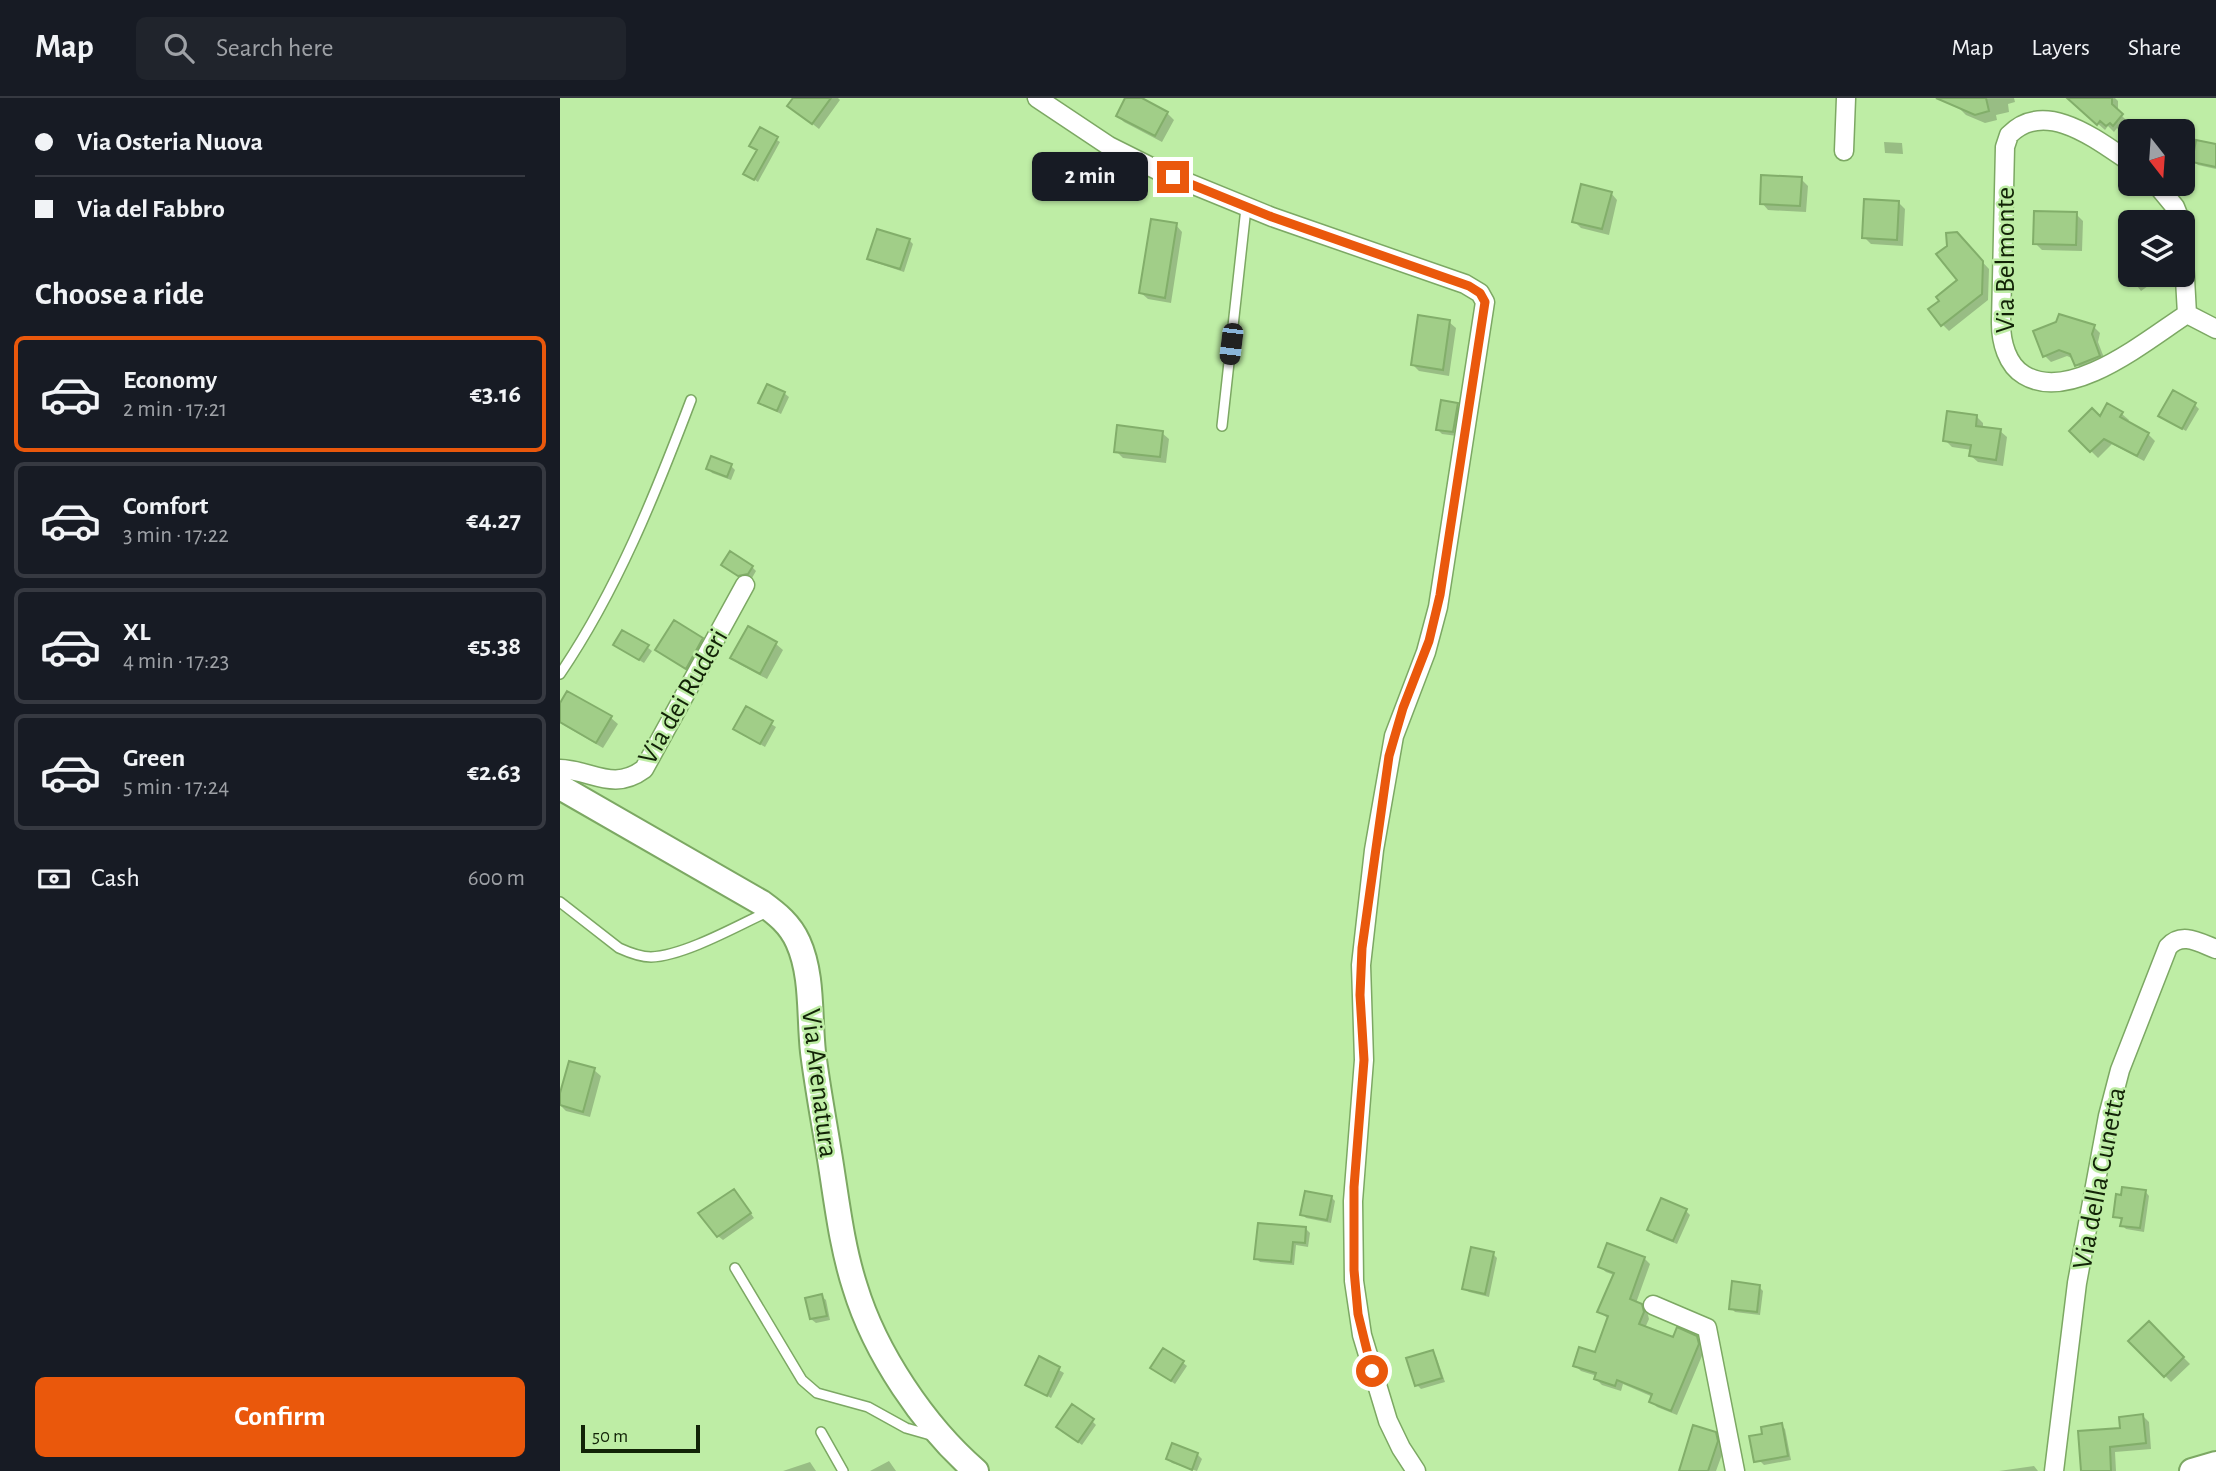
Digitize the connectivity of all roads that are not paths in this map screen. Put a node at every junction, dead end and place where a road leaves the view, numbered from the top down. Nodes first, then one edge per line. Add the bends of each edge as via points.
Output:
1 (1037, 98) edge
2 (1846, 98) edge
3 (1844, 151) dead end
4 (2118, 155) edge
5 (1246, 208) junction
6 (2186, 287) edge
7 (2187, 314) junction
8 (2216, 329) edge
9 (691, 400) dead end
10 (1222, 426) dead end
11 (745, 585) dead end
12 (560, 674) edge
13 (560, 769) edge
14 (560, 787) edge
15 (560, 902) edge
16 (771, 910) junction
17 (2216, 949) edge
18 (735, 1268) dead end
19 (1653, 1305) dead end
20 (821, 1432) dead end
21 (943, 1439) junction
22 (2216, 1464) edge
23 (843, 1471) edge
24 (976, 1471) edge
25 (1416, 1471) edge
26 (1735, 1471) edge
27 (2054, 1471) edge
28 (2192, 1471) edge

1 - 5 street via 1118,152
2 - 3 street
4 - 7 street, Via Belmonte via 2056,120 2028,122 2009,135 2001,323 2005,351 2027,377 2053,383 2071,381 2103,367
5 - 10 lane
5 - 25 street via 1465,284 1485,302 1440,595 1389,756 1361,965 1364,1060 1354,1187 1356,1303 1388,1421
6 - 7 street
7 - 8 street
9 - 12 lane via 629,550
11 - 13 street, Via dei Ruderi via 644,769 627,778 607,780
14 - 16 street, Via Arenatura
15 - 16 lane via 620,948 649,957 676,952
16 - 21 street, Via Arenatura via 790,928 803,955 832,1171 858,1299 877,1346
17 - 27 street, Via della Cunetta via 2188,938 2169,944 2120,1070 2077,1283
18 - 21 lane via 811,1389
19 - 26 street via 1707,1328
20 - 23 lane
21 - 24 street, Via Arenatura
22 - 28 street

